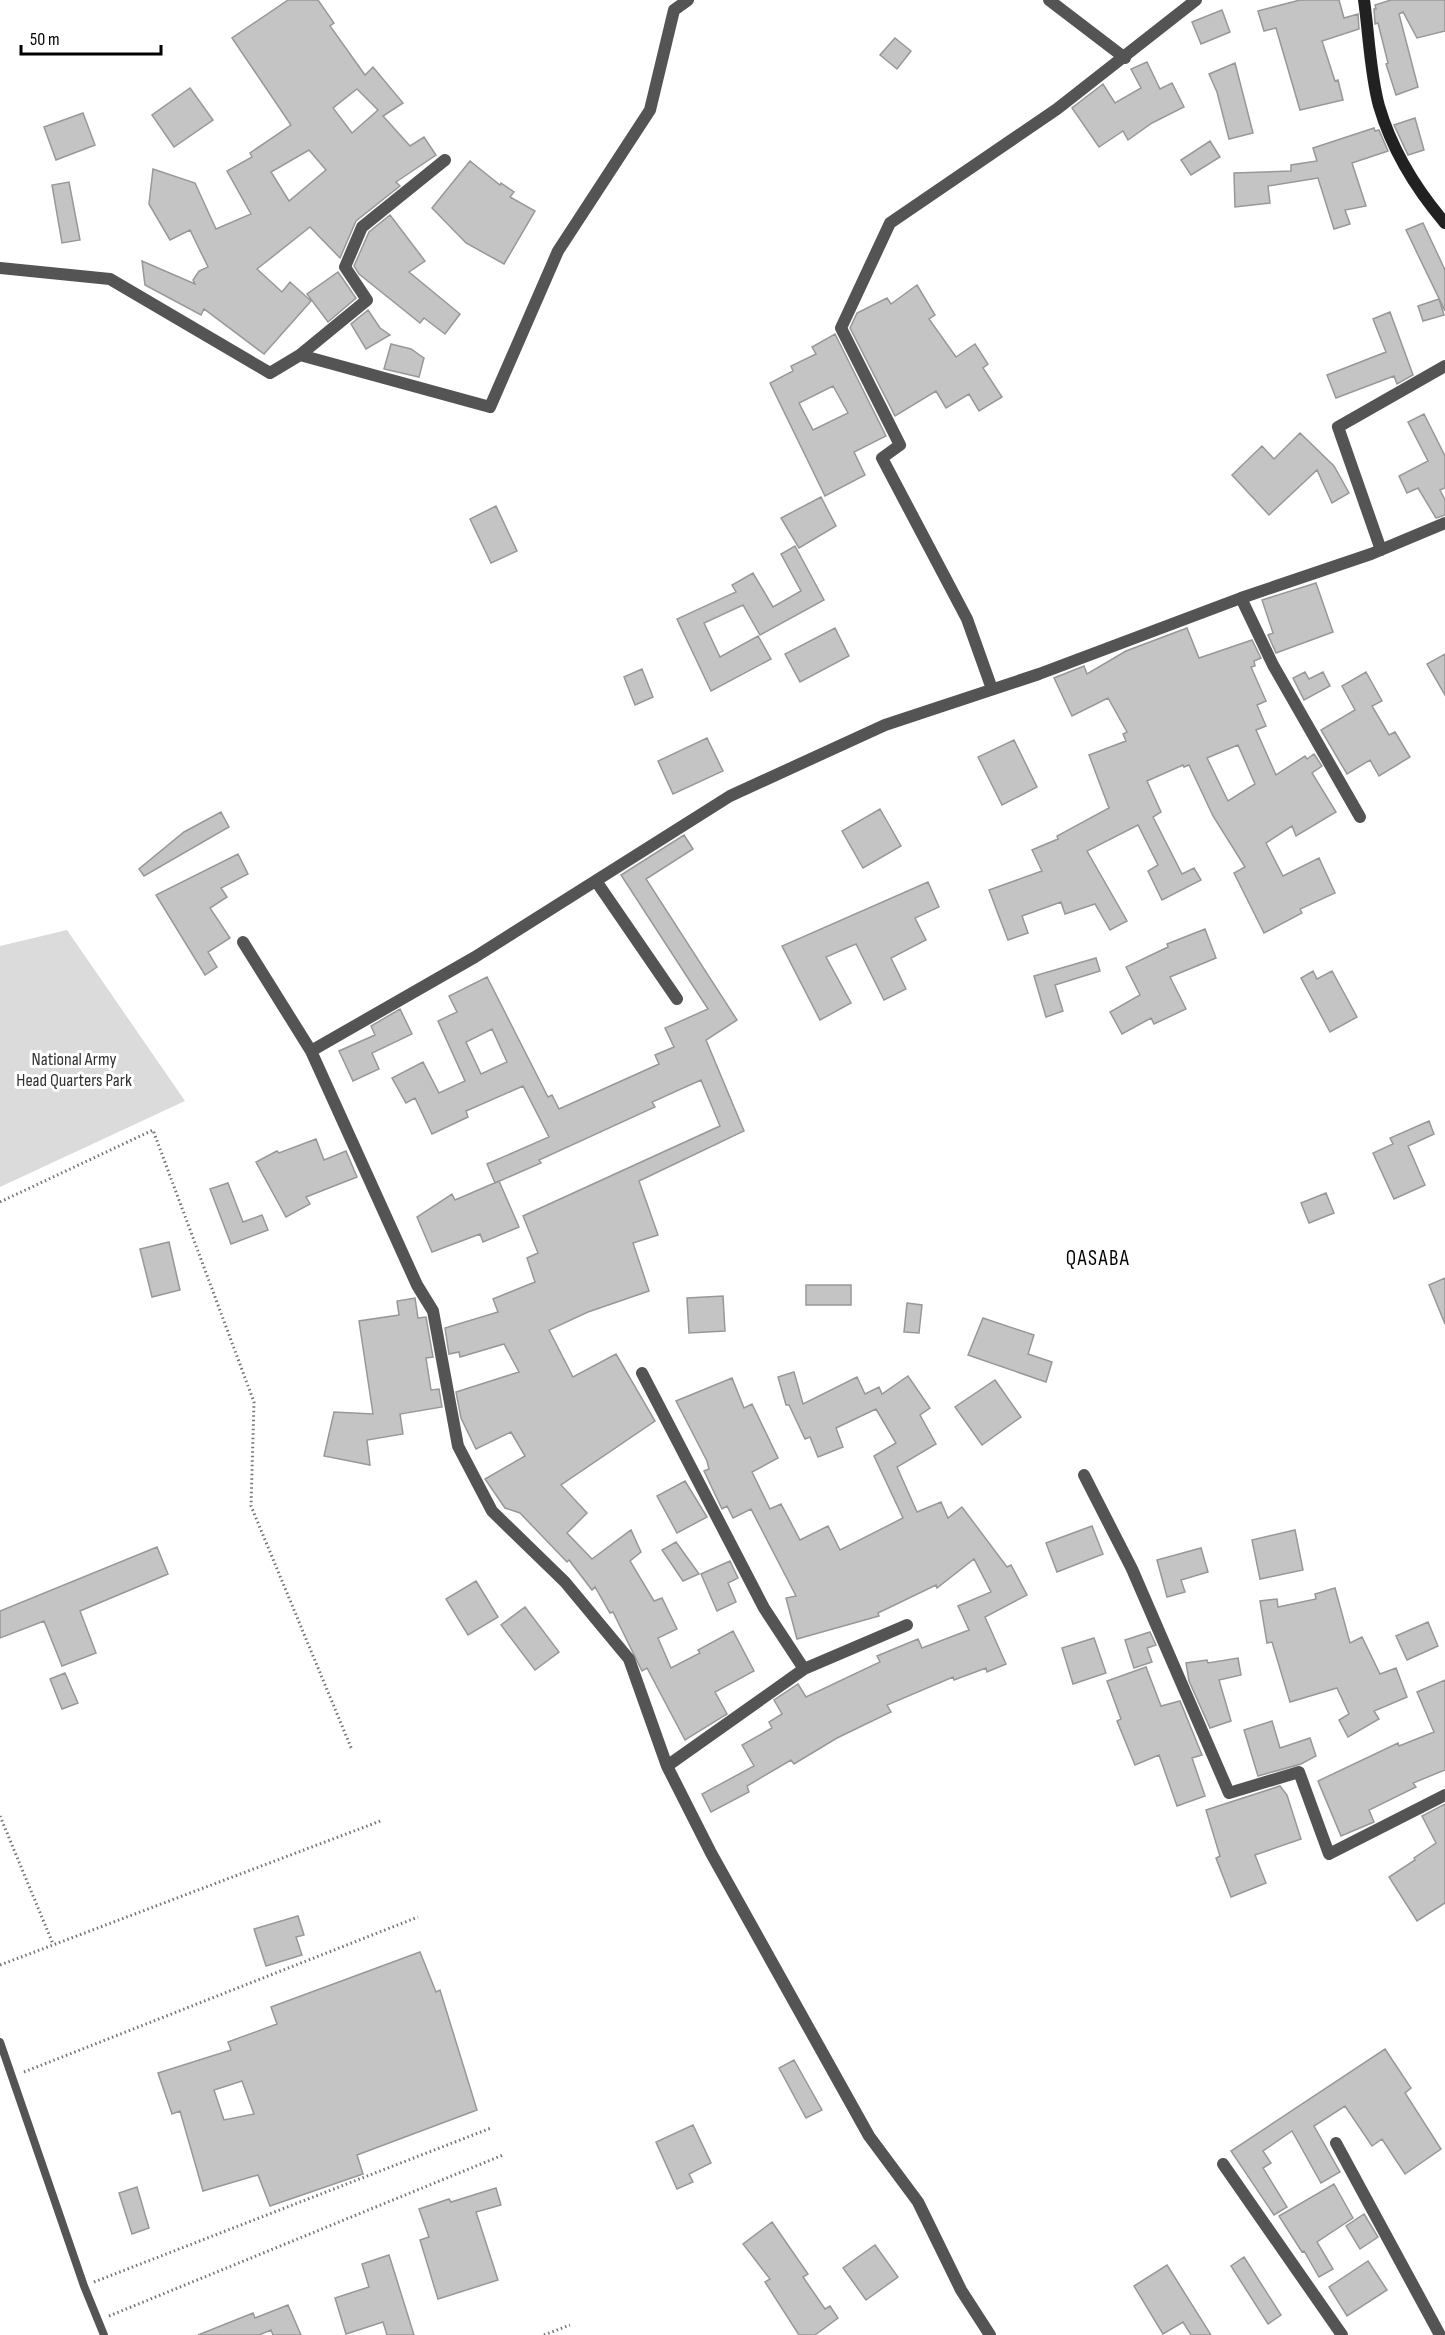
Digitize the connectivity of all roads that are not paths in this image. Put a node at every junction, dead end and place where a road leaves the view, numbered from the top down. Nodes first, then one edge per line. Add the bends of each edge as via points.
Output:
1 (688, 0) edge
2 (1049, 0) edge
3 (1196, 0) edge
4 (1364, 0) edge
5 (1125, 58) junction
6 (444, 160) dead end
7 (1445, 223) edge
8 (0, 268) edge
9 (300, 355) junction
10 (1445, 366) edge
11 (1445, 523) edge
12 (1382, 550) junction
13 (1241, 598) junction
14 (992, 689) junction
15 (1360, 817) dead end
16 (597, 880) junction
17 (243, 942) dead end
18 (677, 999) dead end
19 (311, 1051) junction
20 (642, 1373) dead end
21 (1083, 1475) dead end
22 (907, 1625) dead end
23 (804, 1669) junction
24 (667, 1766) junction
25 (1445, 1795) edge
26 (0, 2042) edge
27 (1336, 2143) dead end
28 (1223, 2164) dead end
29 (104, 2335) edge
30 (990, 2335) edge
31 (1342, 2335) edge
32 (1440, 2335) edge

1 - 9 street via 674,9 650,110 558,251 490,407
2 - 5 street
3 - 5 street
4 - 7 street via 1379,106 1418,192
5 - 14 street via 890,223 841,328 900,445 882,458 967,619
6 - 9 street via 362,227 345,267 367,300
8 - 9 street via 110,279 270,373
10 - 12 street via 1338,427
11 - 12 street
12 - 13 street
13 - 14 street
13 - 15 street via 1273,665
14 - 16 street via 885,725 730,796
16 - 18 street
16 - 19 street via 475,957
17 - 19 street
19 - 24 street via 417,1285 433,1311 458,1446 492,1511 565,1582 630,1659
20 - 23 street via 764,1608
21 - 25 street via 1132,1569 1229,1793 1299,1772 1329,1854
22 - 23 street
23 - 24 street
24 - 30 street via 711,1853 869,2136 918,2202 961,2290
26 - 29 lane
27 - 32 street
28 - 31 street

